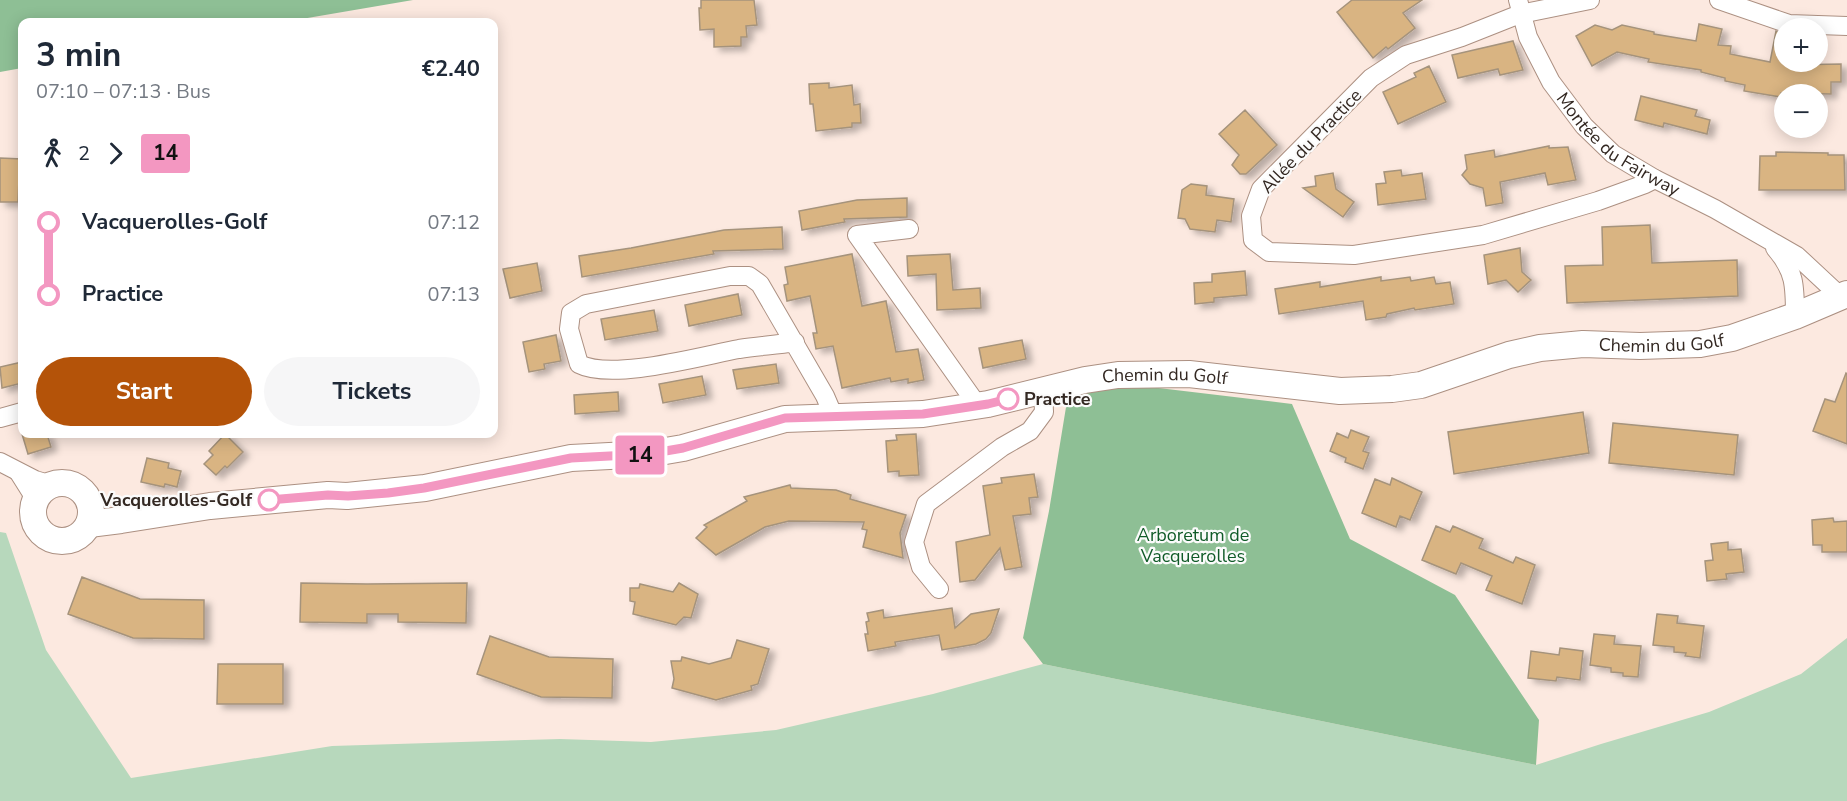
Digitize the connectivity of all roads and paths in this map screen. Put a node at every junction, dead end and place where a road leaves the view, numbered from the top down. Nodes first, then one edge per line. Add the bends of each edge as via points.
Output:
1 (1590, 0) edge
2 (1719, 0) edge
3 (1519, 7) edge
4 (1847, 26) edge
5 (1655, 179) junction
6 (909, 229) dead end
7 (1770, 242) junction
8 (1816, 273) junction
9 (1795, 284) junction
10 (1844, 295) edge
11 (1795, 316) junction
12 (795, 342) junction
13 (1043, 390) junction
14 (978, 406) junction
15 (18, 413) edge
16 (834, 417) junction
17 (0, 418) edge
18 (0, 462) edge
19 (44, 492) junction
20 (87, 497) junction
21 (121, 520) junction
22 (89, 524) junction
23 (939, 589) dead end

1 - 3 street, Allée du Practice
2 - 4 street via 1789,24
3 - 5 street, Montée du Fairway via 1528,38 1551,82 1584,126 1613,154
3 - 5 street, Allée du Practice via 1461,37 1406,55 1371,78 1261,189 1251,216 1253,240 1269,252 1354,255 1483,235 1598,201
5 - 7 street, Montée du Fairway
6 - 14 street via 857,235
7 - 8 street, Montée du Fairway via 1797,256
7 - 9 street, Montée du Fairway via 1787,261
8 - 9 street
8 - 10 street, Montée du Fairway
9 - 11 street, Montée du Fairway
10 - 11 street, Chemin du Golf
11 - 13 street, Chemin du Golf via 1732,338 1700,344 1540,348 1421,385 1392,389 1341,391 1189,374 1135,373
12 - 12 street via 760,284 749,276 730,276 586,304 571,314 569,329 579,364 623,371
12 - 16 street
13 - 14 street, Chemin du Golf
13 - 23 street via 1044,412 1030,431 926,504 914,542 921,567
14 - 16 street, Chemin du Golf via 923,414
15 - 17 street
16 - 21 street, Chemin du Golf via 785,418 683,448 617,457 571,458 424,488 210,506
18 - 19 street
19 - 20 street via 62,483 72,484
19 - 22 street via 33,507 39,530 52,539 67,540 76,538
20 - 21 street
20 - 22 street via 91,505
21 - 22 street, Chemin du Golf

